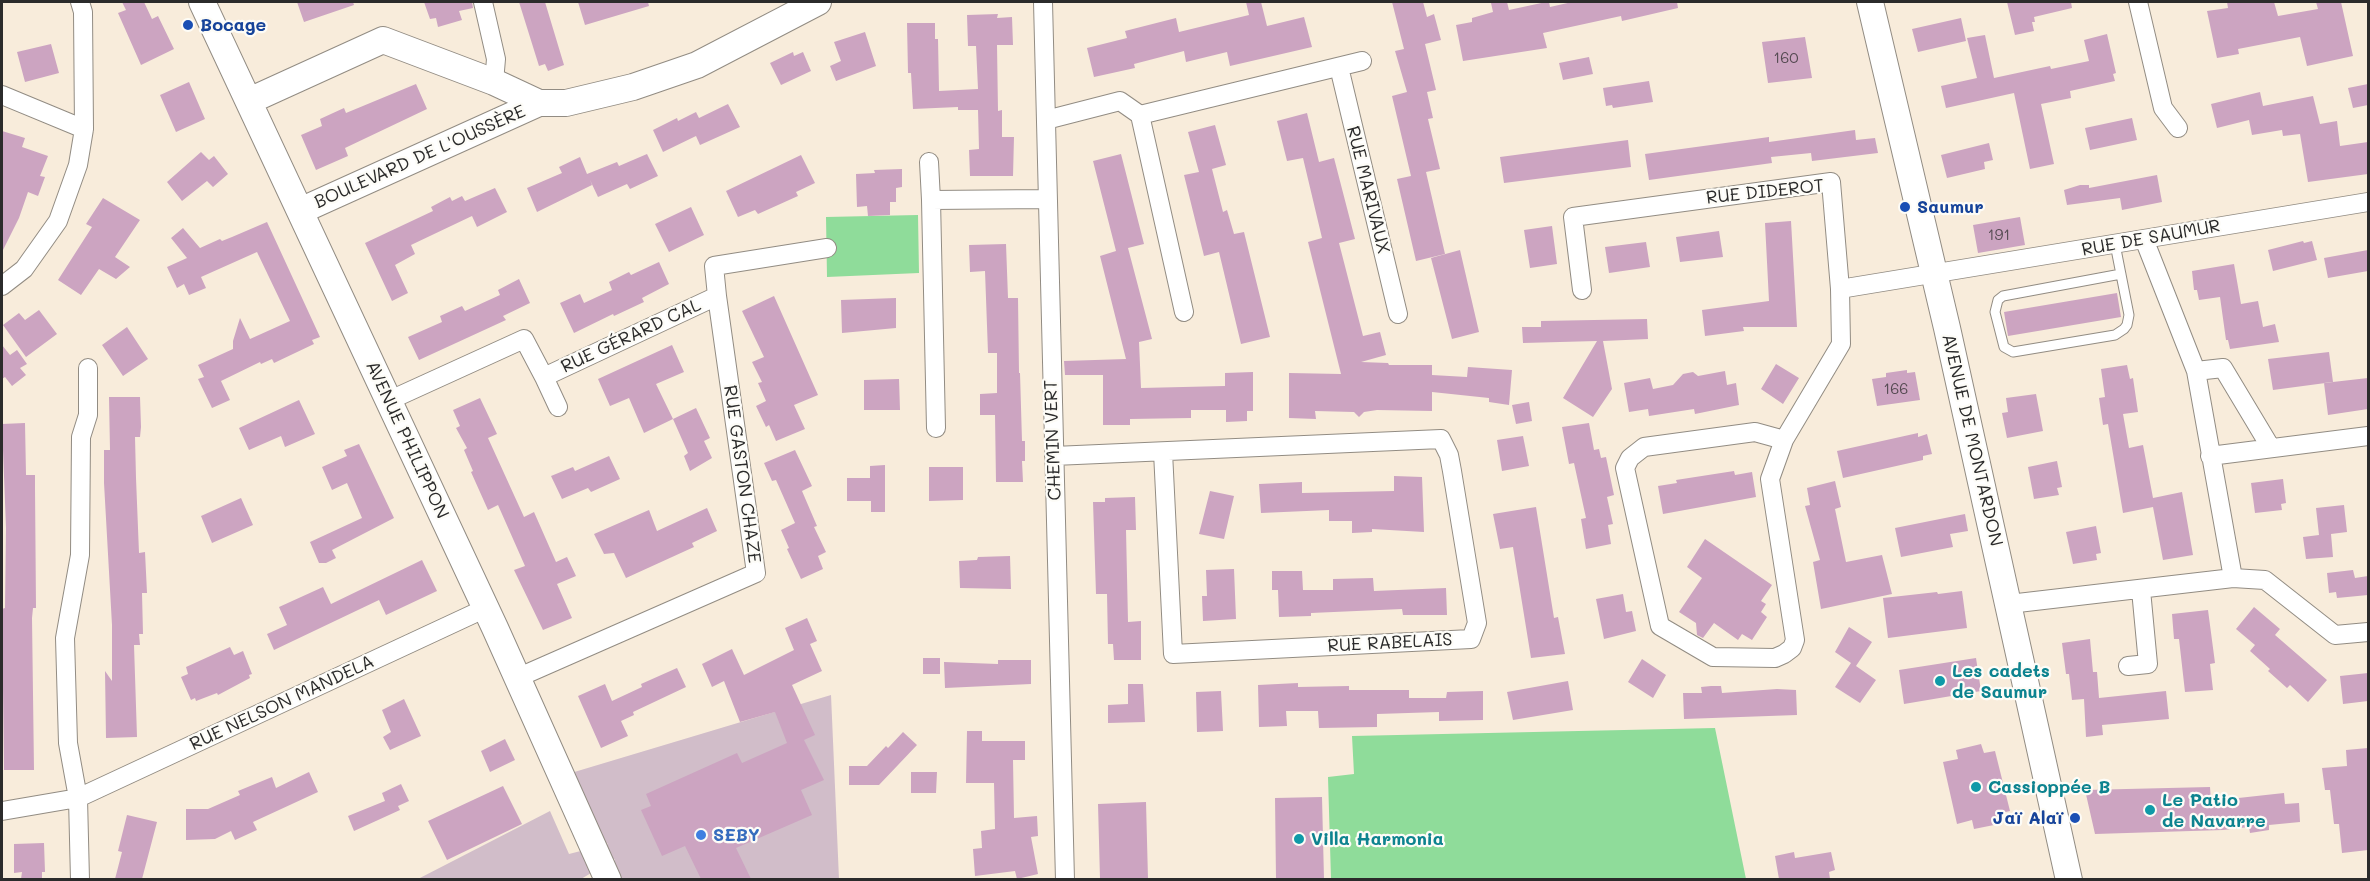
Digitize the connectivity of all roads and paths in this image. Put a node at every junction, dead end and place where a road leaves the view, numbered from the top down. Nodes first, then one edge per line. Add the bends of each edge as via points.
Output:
1 (80, 2) edge
2 (202, 2) edge
3 (483, 2) edge
4 (814, 2) edge
5 (1043, 2) edge
6 (1870, 2) edge
7 (2138, 2) edge
8 (1362, 61) dead end
9 (1339, 67) junction
10 (494, 82) junction
11 (2, 95) edge
12 (249, 101) junction
13 (539, 103) junction
14 (1140, 115) junction
15 (1046, 120) junction
16 (2178, 128) dead end
17 (84, 129) junction
18 (929, 162) dead end
19 (1046, 199) junction
20 (931, 200) junction
21 (2368, 202) edge
22 (300, 211) junction
23 (2144, 239) junction
24 (2115, 244) junction
25 (827, 248) dead end
26 (2121, 274) junction
27 (1934, 275) junction
28 (2, 286) edge
29 (1840, 289) junction
30 (1582, 290) dead end
31 (717, 296) junction
32 (1184, 312) dead end
33 (1398, 314) dead end
34 (88, 368) dead end
35 (2196, 371) junction
36 (544, 376) junction
37 (388, 401) junction
38 (558, 407) dead end
39 (936, 428) dead end
40 (2368, 436) edge
41 (1784, 440) junction
42 (2271, 448) junction
43 (1163, 452) junction
44 (1054, 456) junction
45 (2210, 456) junction
46 (2233, 578) junction
47 (2141, 590) junction
48 (2009, 604) junction
49 (486, 608) junction
50 (2368, 632) edge
51 (2128, 666) dead end
52 (517, 678) junction
53 (78, 798) junction
54 (2, 811) edge
55 (80, 879) edge
56 (608, 879) edge
57 (1065, 879) edge
58 (2069, 879) edge

1 - 17 street
2 - 12 street, AVENUE PHILIPPON
3 - 10 street via 496,59
4 - 13 street, BOULEVARD DE L'OUSSÈRE via 698,65 633,87 566,103
5 - 15 street, CHEMIN VERT
6 - 27 street, AVENUE DE MONTARDON
7 - 16 street via 2163,108
8 - 9 street
9 - 14 street
9 - 33 street, RUE MARIVAUX
10 - 12 street, BOULEVARD DE L'OUSSÈRE via 383,40
10 - 13 street, BOULEVARD DE L'OUSSÈRE
11 - 17 street
12 - 22 street, AVENUE PHILIPPON
13 - 22 street, BOULEVARD DE L'OUSSÈRE
14 - 15 street via 1120,101
14 - 32 street
15 - 19 street, CHEMIN VERT
17 - 28 street via 78,165 58,221 24,269
18 - 20 street
19 - 20 street
19 - 44 street, CHEMIN VERT
20 - 39 street
21 - 23 street, RUE DE SAUMUR
22 - 37 street, AVENUE PHILIPPON
23 - 24 street, RUE DE SAUMUR
23 - 35 street
24 - 26 lane
24 - 27 street, RUE DE SAUMUR
25 - 31 street, RUE GÉRARD CAL via 714,266
26 - 26 lane via 2129,315 2127,325 2115,335 2013,352 2004,347 1995,312 2003,296
27 - 29 street
27 - 48 street, AVENUE DE MONTARDON
29 - 30 street, RUE DIDEROT via 1831,182 1573,217
29 - 41 street via 1841,344
31 - 36 street, RUE GÉRARD CAL
31 - 52 street, RUE GASTON CHAZE via 756,573
34 - 53 street via 88,416 81,437 80,555 65,638 68,743
35 - 42 street via 2223,368
35 - 45 street
36 - 37 street, RUE GÉRARD CAL via 524,339
36 - 38 street, RUE GÉRARD CAL
37 - 49 street, AVENUE PHILIPPON
40 - 42 street
41 - 41 street via 1770,479 1796,640 1792,648 1775,658 1713,657 1660,626 1626,468 1630,458 1644,447 1755,432
42 - 45 street
43 - 43 street, RUE RABELAIS via 1441,439 1449,455 1477,623 1471,639 1173,654
43 - 44 street, RUE RABELAIS
44 - 57 street, CHEMIN VERT
45 - 46 street
46 - 47 street
46 - 50 street via 2265,580 2335,635
47 - 48 street
47 - 51 street via 2148,664
48 - 58 street, AVENUE DE MONTARDON
49 - 52 street, AVENUE PHILIPPON
49 - 53 street, RUE NELSON MANDELA
52 - 56 street, AVENUE PHILIPPON
53 - 54 street, RUE NELSON MANDELA
53 - 55 street

